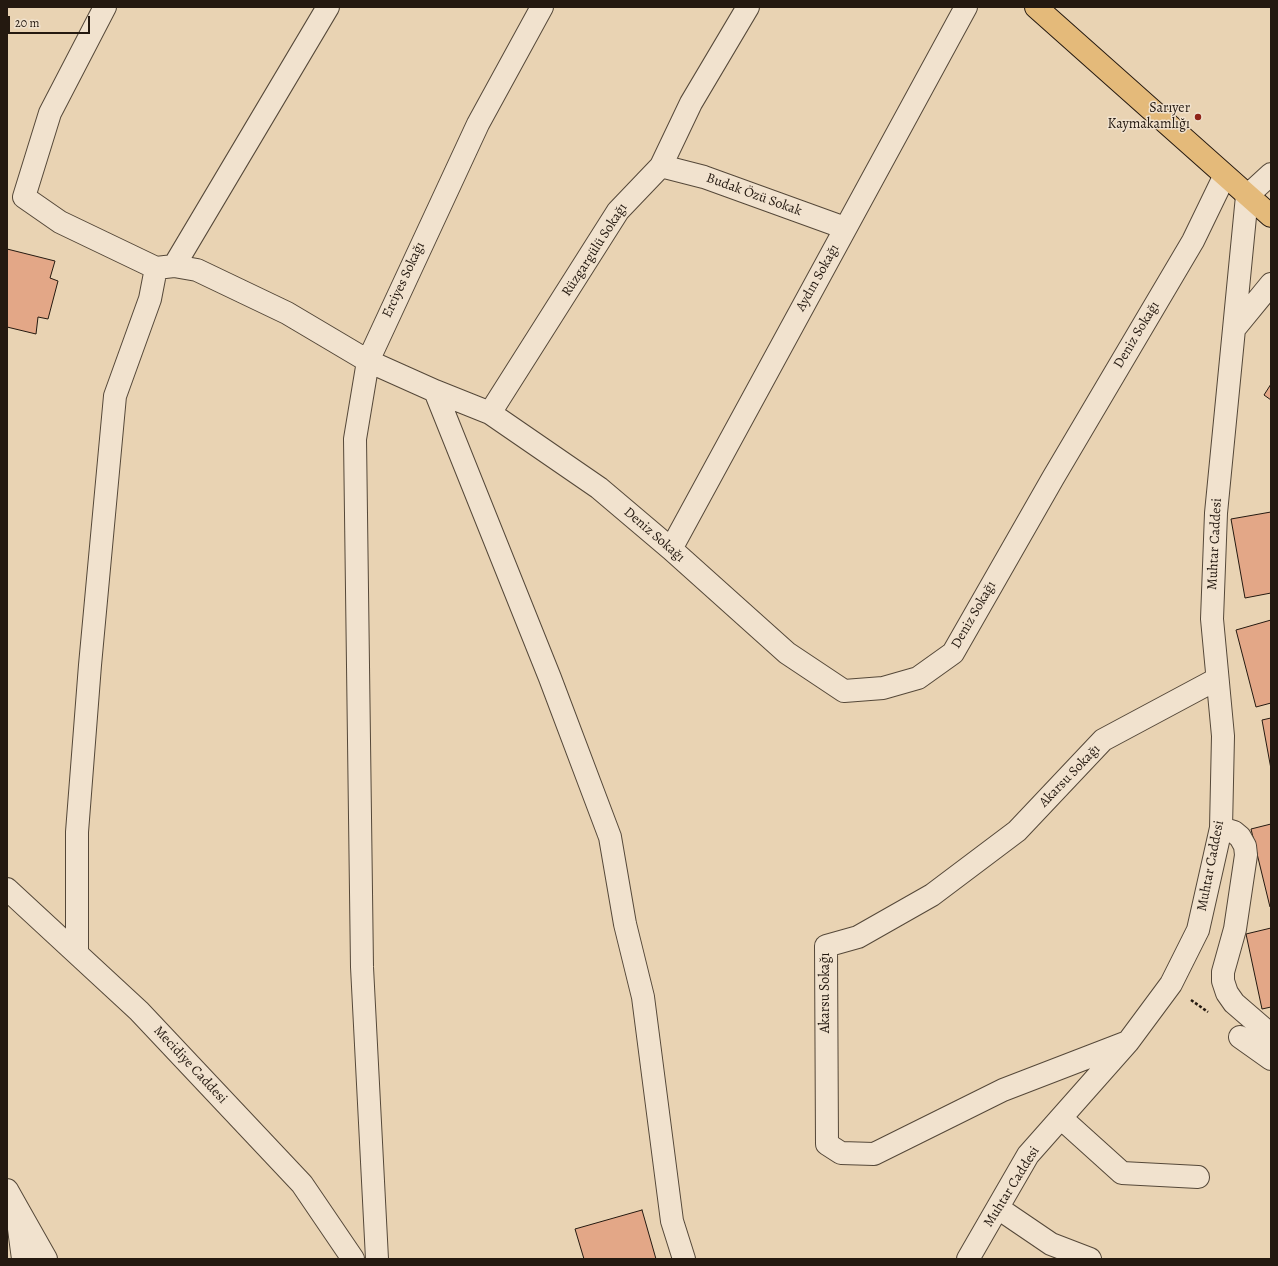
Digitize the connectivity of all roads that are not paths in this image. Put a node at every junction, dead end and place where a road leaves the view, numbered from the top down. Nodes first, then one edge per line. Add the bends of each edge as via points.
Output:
1 (105, 7) edge
2 (328, 7) edge
3 (542, 7) edge
4 (748, 7) edge
5 (966, 7) edge
6 (1036, 7) edge
7 (661, 166) junction
8 (1271, 174) edge
9 (1224, 177) junction
10 (1247, 196) junction
11 (1271, 216) edge
12 (845, 228) junction
13 (165, 267) junction
14 (1271, 284) edge
15 (1235, 328) junction
16 (368, 361) junction
17 (435, 391) junction
18 (490, 413) junction
19 (671, 549) junction
20 (1217, 679) junction
21 (1221, 828) junction
22 (7, 889) edge
23 (78, 953) junction
24 (1271, 1036) edge
25 (1240, 1037) dead end
26 (1128, 1042) junction
27 (1271, 1059) edge
28 (1061, 1118) junction
29 (1198, 1177) dead end
30 (10, 1204) edge
31 (998, 1208) junction
32 (23, 1259) edge
33 (46, 1259) edge
34 (353, 1259) edge
35 (377, 1259) edge
36 (684, 1259) edge
37 (968, 1259) edge
38 (1090, 1259) edge

1 - 13 street via 50,113 24,197 60,222
2 - 13 street
3 - 16 street, Erciyes Sokağı via 478,124
4 - 7 street, Rüzgargülü Sokağı via 691,103
5 - 12 street, Aydın Sokağı
6 - 9 main road
7 - 12 street, Budak Özü Sokak via 704,177
7 - 18 street, Rüzgargülü Sokağı via 618,211
8 - 10 street
9 - 10 main road
9 - 19 street, Deniz Sokağı via 1193,241 953,653 918,678 883,688 844,691 787,653
10 - 11 main road
10 - 15 street, Muhtar Caddesi
12 - 19 street, Aydın Sokağı
13 - 16 street via 197,270 287,313
13 - 23 street via 150,299 114,396 77,832
14 - 15 street
15 - 20 street, Muhtar Caddesi via 1216,513 1212,620
16 - 17 street, Deniz Sokağı
16 - 35 street, Erciyes Sokağı via 355,439 362,967
17 - 18 street, Deniz Sokağı
17 - 36 street via 550,678 610,837 625,924 643,997 672,1221
18 - 19 street, Deniz Sokağı via 598,488
20 - 21 street, Muhtar Caddesi via 1223,736
20 - 26 street, Akarsu Sokağı via 1103,740 1017,831 932,895 858,937 826,946 827,1144 841,1153 874,1154 1003,1090
21 - 24 street via 1240,837 1246,855 1235,929 1223,972 1224,981 1227,993 1234,1003
21 - 26 street, Muhtar Caddesi via 1198,930 1171,984
22 - 23 street, Mecidiye Caddesi
23 - 34 street, Mecidiye Caddesi via 140,1011 302,1184
25 - 27 street
26 - 28 street, Muhtar Caddesi
28 - 29 street via 1122,1173
28 - 31 street, Muhtar Caddesi via 1028,1155
30 - 32 street
30 - 33 street
31 - 37 street, Muhtar Caddesi
31 - 38 street via 1051,1244

